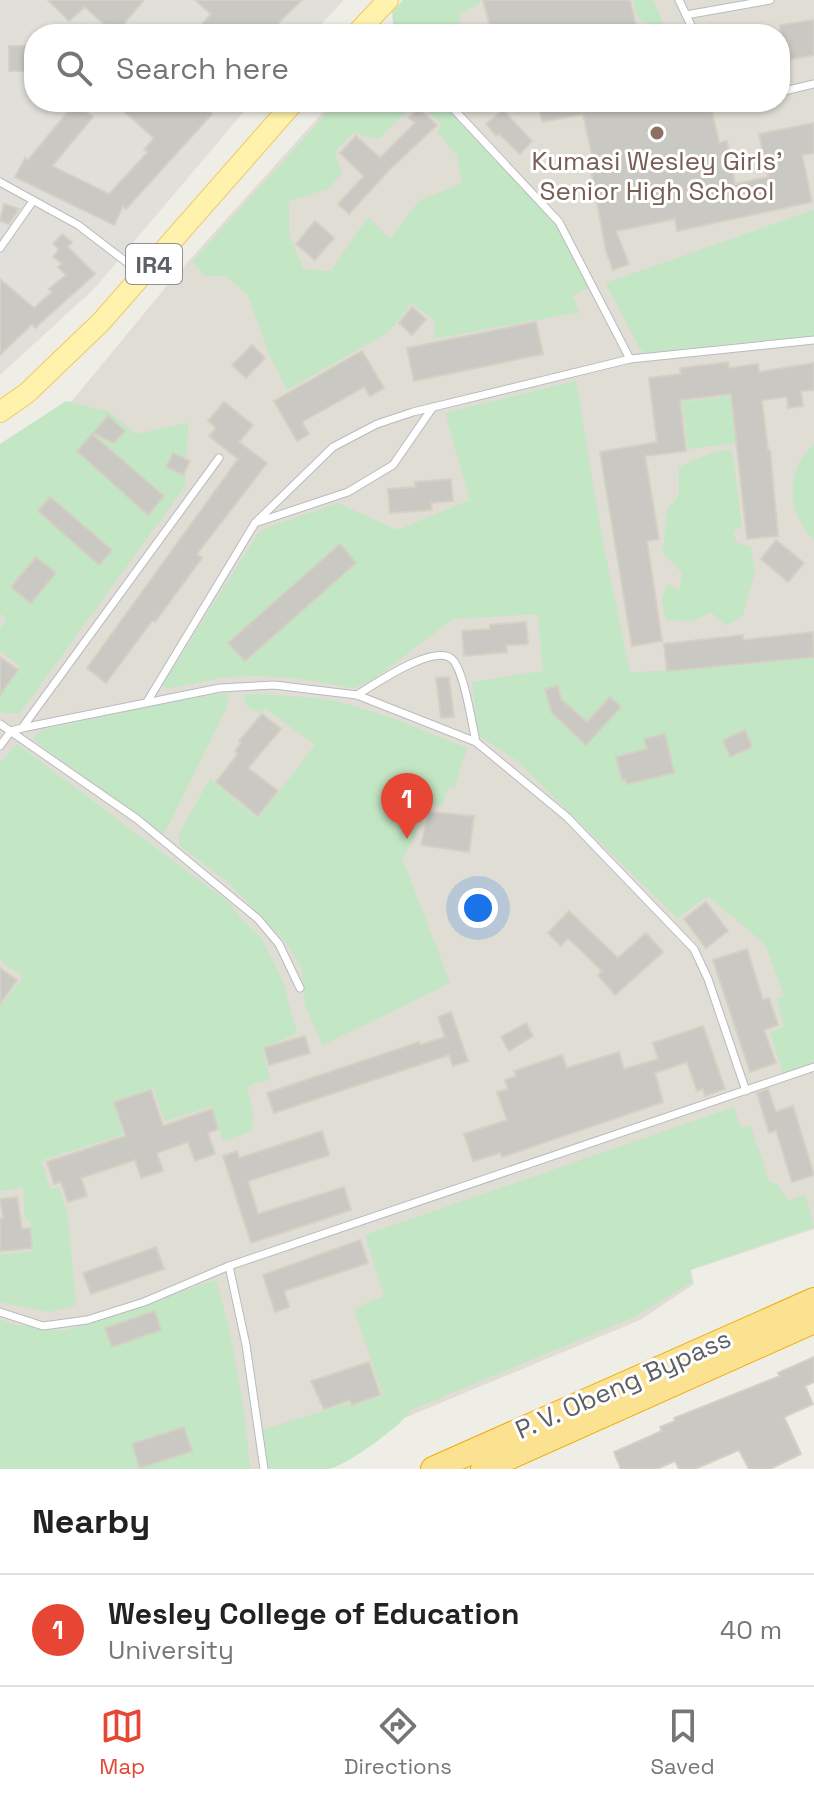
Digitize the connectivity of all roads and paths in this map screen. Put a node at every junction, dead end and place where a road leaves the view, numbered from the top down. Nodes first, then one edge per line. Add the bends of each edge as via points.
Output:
1 (388, 0) edge
2 (679, 0) edge
3 (770, 0) edge
4 (686, 15) junction
5 (372, 24) edge
6 (690, 24) edge
7 (814, 84) edge
8 (790, 90) edge
9 (285, 112) edge
10 (456, 112) edge
11 (0, 182) edge
12 (33, 201) junction
13 (0, 248) edge
14 (143, 276) junction
15 (814, 340) edge
16 (630, 359) junction
17 (433, 407) junction
18 (0, 412) edge
19 (219, 458) dead end
20 (255, 523) junction
21 (357, 695) junction
22 (147, 702) junction
23 (0, 724) edge
24 (22, 728) junction
25 (11, 731) junction
26 (476, 742) junction
27 (0, 746) edge
28 (300, 988) dead end
29 (814, 1067) edge
30 (746, 1091) junction
31 (229, 1266) junction
32 (814, 1300) edge
33 (0, 1312) edge
34 (814, 1321) edge
35 (264, 1469) edge
36 (433, 1469) edge
37 (483, 1469) edge

1 - 5 main road
2 - 4 lane
3 - 4 lane
4 - 6 lane
7 - 8 lane
9 - 14 main road, IR4
10 - 16 lane via 559,222
11 - 12 lane
12 - 13 lane
12 - 14 lane via 78,225
14 - 18 main road, IR4 via 27,393
15 - 16 lane
16 - 17 lane
17 - 20 lane via 377,424 333,447
17 - 20 lane via 393,465 348,492
19 - 24 lane
20 - 22 lane
21 - 22 lane via 274,685 220,688
21 - 26 lane
21 - 26 lane via 433,654 445,655 454,660 459,674
22 - 24 lane
23 - 25 lane
24 - 25 lane
25 - 27 lane
25 - 28 lane via 137,819 258,919 279,944
26 - 30 lane via 567,817 694,949
29 - 30 lane
30 - 31 lane
31 - 33 lane via 87,1320 43,1326
31 - 35 lane
32 - 36 highway, P. V. Obeng Bypass
34 - 37 highway, P. V. Obeng Bypass

